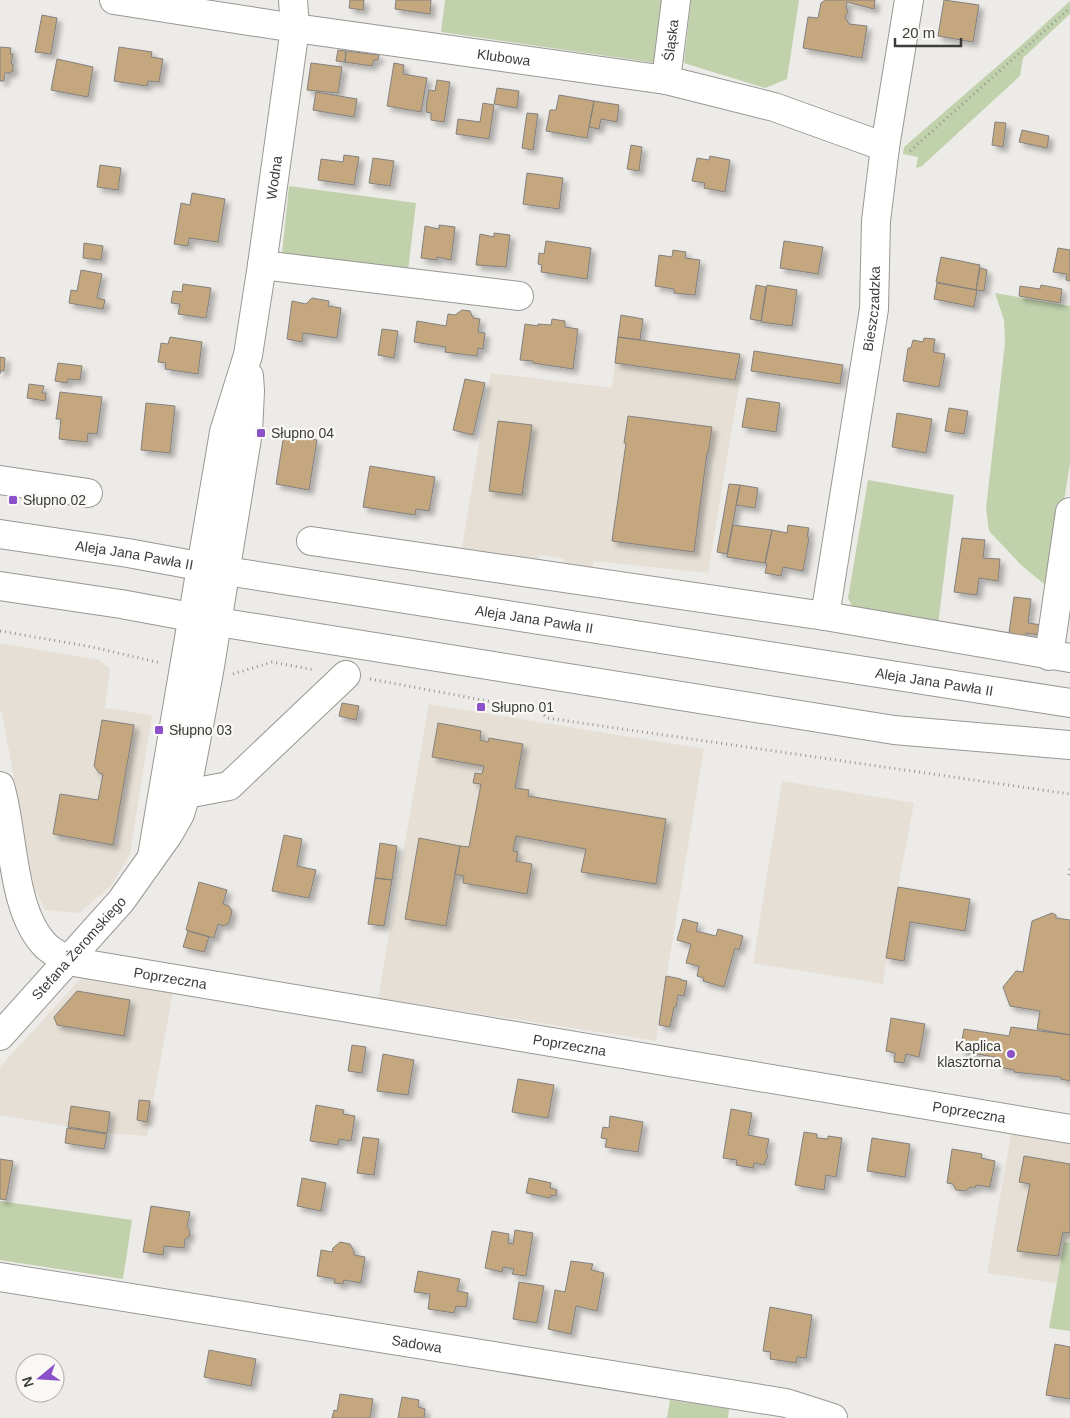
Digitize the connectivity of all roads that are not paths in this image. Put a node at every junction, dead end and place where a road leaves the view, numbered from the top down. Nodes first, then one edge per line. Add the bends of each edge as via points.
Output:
1 (114, 0) edge
2 (293, 0) edge
3 (676, 0) edge
4 (909, 0) edge
5 (296, 28) junction
6 (666, 80) junction
7 (884, 147) junction
8 (262, 264) junction
9 (519, 296) dead end
10 (0, 480) edge
11 (88, 493) dead end
12 (1070, 512) edge
13 (0, 534) edge
14 (311, 541) dead end
15 (213, 569) junction
16 (0, 586) edge
17 (825, 616) junction
18 (205, 619) junction
19 (1059, 657) edge
20 (346, 675) road end
21 (1070, 703) edge
22 (1070, 745) edge
23 (0, 786) edge
24 (186, 794) junction
25 (152, 856) junction
26 (68, 961) junction
27 (0, 1036) edge
28 (1070, 1129) edge
29 (0, 1277) edge
30 (833, 1418) edge

1 - 5 street, Klubowa
2 - 5 street, Wodna
3 - 6 street, Śląska
4 - 7 street, Bieszczadzka
5 - 6 street, Klubowa
5 - 8 street, Wodna
6 - 7 street, Klubowa via 774,107
7 - 17 street, Bieszczadzka via 876,221 874,309
8 - 9 street
8 - 15 street, Wodna via 248,355 248,432
10 - 11 street
12 - 19 street
13 - 15 street, Aleja Jana Pawła II
14 - 17 street
15 - 18 street, Wodna
15 - 21 street, Aleja Jana Pawła II
16 - 18 street
17 - 19 street
18 - 22 street via 894,730
18 - 24 street, Stefana Żeromskiego
18 - 25 street, Stefana Żeromskiego
20 - 24 street via 229,786
23 - 26 street via 21,902 35,934 46,947
24 - 25 street, Stefana Żeromskiego via 180,814
25 - 26 street, Stefana Żeromskiego via 121,900
26 - 27 street, Stefana Żeromskiego
26 - 28 street, Poprzeczna
29 - 30 street, Sadowa via 786,1403

